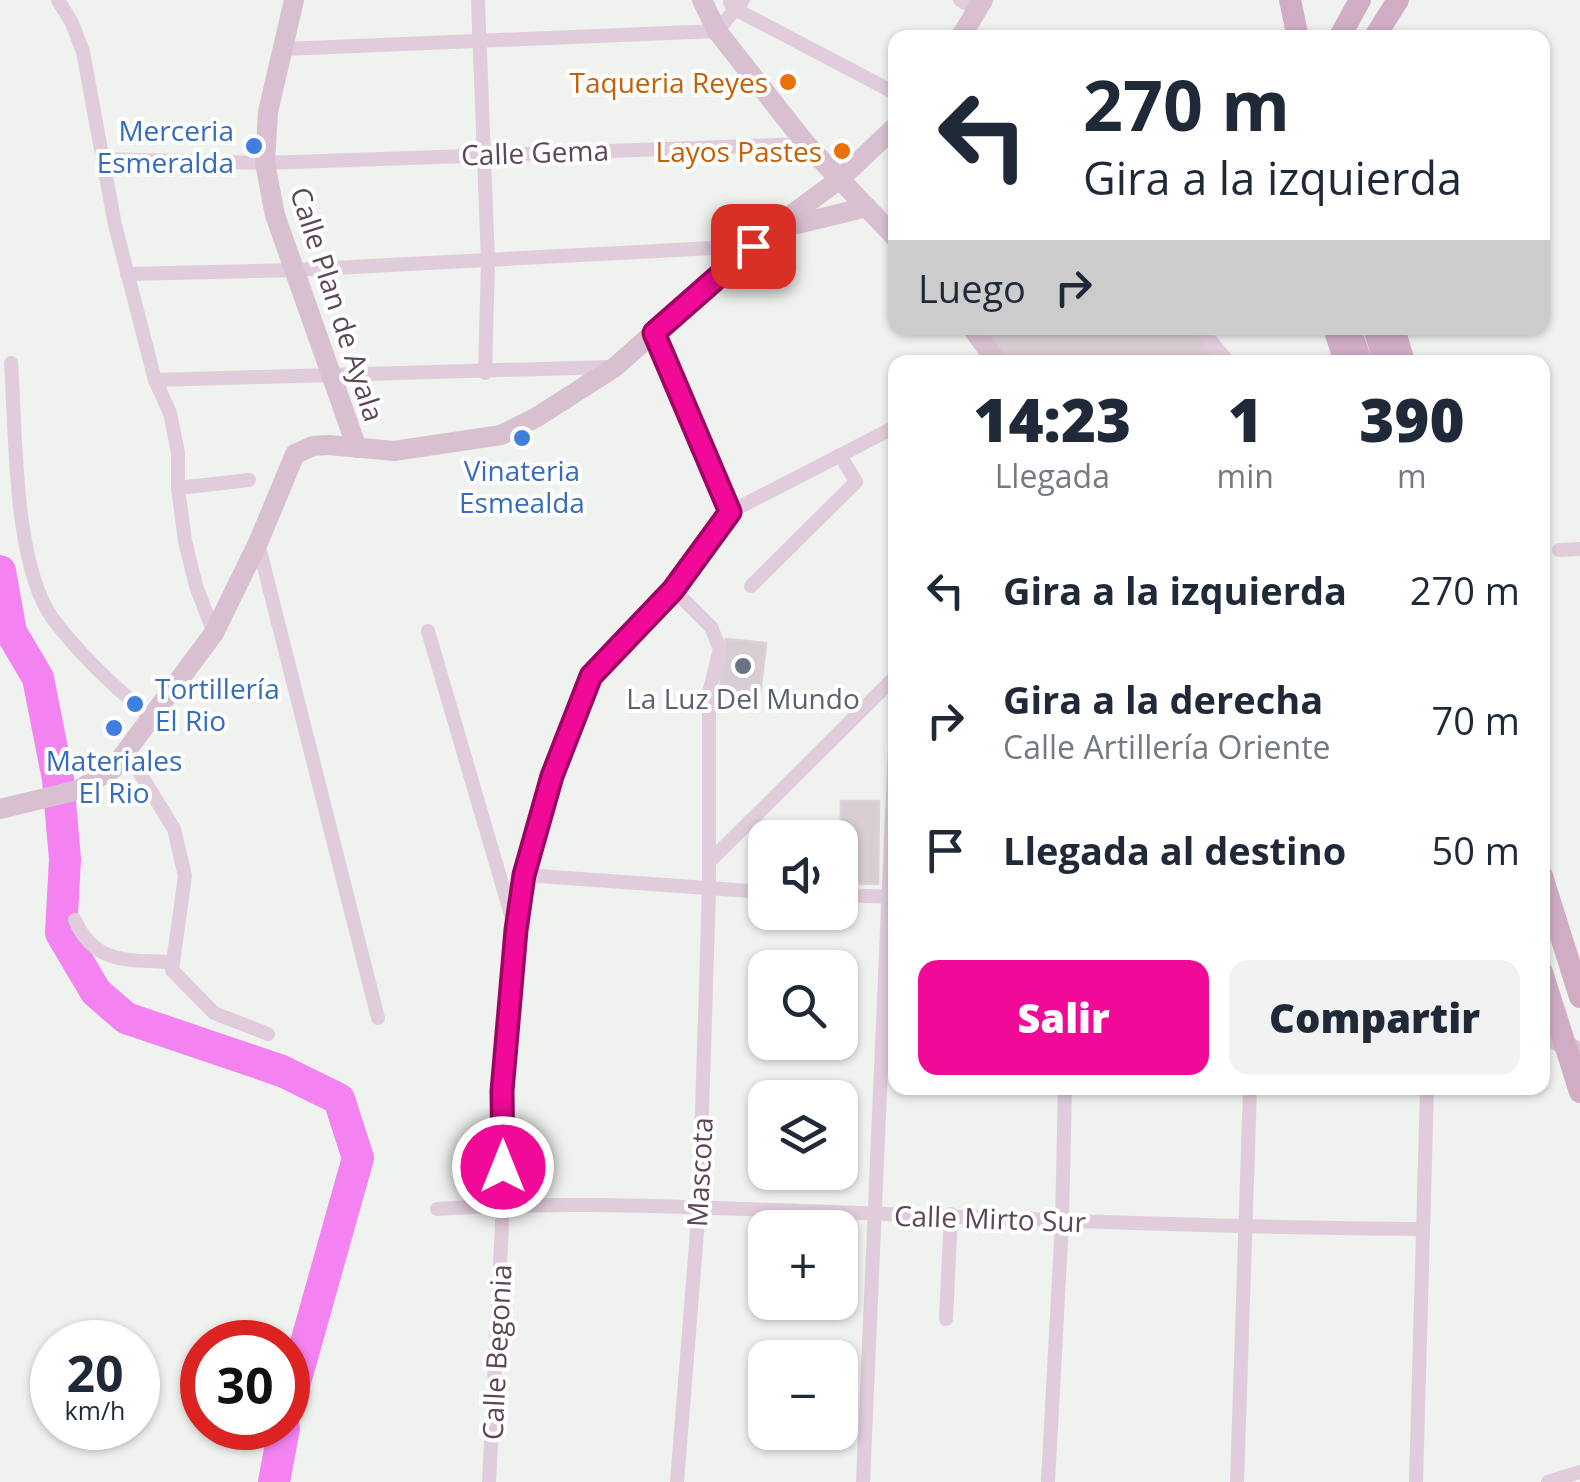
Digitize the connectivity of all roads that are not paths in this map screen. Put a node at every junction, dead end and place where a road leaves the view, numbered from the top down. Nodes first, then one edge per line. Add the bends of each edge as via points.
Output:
1 (58, 0) edge
2 (294, 0) edge
3 (478, 0) edge
4 (702, 0) edge
5 (1279, 0) edge
6 (1290, 0) edge
7 (1360, 0) edge
8 (1398, 0) edge
9 (735, 3) edge
10 (973, 3) edge
11 (963, 30) edge
12 (1281, 30) edge
13 (1296, 30) edge
14 (1343, 30) edge
15 (1378, 30) edge
16 (717, 31) junction
17 (481, 42) junction
18 (284, 49) junction
19 (888, 89) edge
20 (888, 134) edge
21 (806, 144) junction
22 (483, 153) junction
23 (102, 159) junction
24 (265, 163) junction
25 (840, 179) junction
26 (867, 207) junction
27 (888, 230) edge
28 (769, 231) junction
29 (753, 246) junction
30 (488, 262) junction
31 (295, 270) junction
32 (127, 274) junction
33 (654, 333) junction
34 (1206, 335) edge
35 (1222, 355) edge
36 (11, 363) dead end
37 (615, 367) junction
38 (485, 373) junction
39 (332, 375) junction
40 (155, 380) junction
41 (888, 431) edge
42 (357, 448) junction
43 (840, 455) junction
44 (249, 480) dead end
45 (178, 488) junction
46 (730, 512) junction
47 (258, 543) junction
48 (1580, 549) edge
49 (1560, 550) dead end
50 (750, 586) dead end
51 (673, 590) junction
52 (428, 630) dead end
53 (214, 633) junction
54 (888, 684) edge
55 (151, 717) junction
56 (120, 761) junction
57 (3, 808) edge
58 (710, 861) junction
59 (524, 875) junction
60 (709, 890) junction
61 (748, 891) edge
62 (858, 895) edge
63 (888, 896) edge
64 (1550, 901) edge
65 (75, 920) dead end
66 (516, 930) junction
67 (173, 962) junction
68 (888, 967) edge
69 (1550, 992) edge
70 (1580, 997) edge
71 (378, 1018) dead end
72 (268, 1034) dead end
73 (1550, 1037) edge
74 (1573, 1049) edge
75 (1580, 1092) edge
76 (1065, 1095) edge
77 (1250, 1095) edge
78 (1427, 1095) edge
79 (503, 1205) junction
80 (698, 1208) junction
81 (438, 1210) dead end
82 (874, 1214) junction
83 (952, 1214) junction
84 (1062, 1222) junction
85 (1246, 1228) junction
86 (1423, 1229) junction
87 (946, 1319) dead end
88 (1580, 1472) edge
89 (489, 1482) edge
90 (678, 1482) edge
91 (862, 1482) edge
92 (1048, 1482) edge
93 (1238, 1482) edge
94 (1416, 1482) edge
95 (1548, 1482) edge

1 - 23 street via 84,52
2 - 18 street, Calle Plan de Ayala
3 - 17 street
4 - 16 street
5 - 12 main road
6 - 13 main road
7 - 14 main road
8 - 15 main road
9 - 16 street
9 - 19 street
10 - 11 street
16 - 17 street
16 - 21 street
17 - 18 street
17 - 22 street
18 - 24 street, Calle Plan de Ayala via 268,112
20 - 25 street
21 - 22 street, Calle Gema
21 - 25 street
22 - 24 street, Calle Gema
22 - 30 street
23 - 24 street, Calle Gema
23 - 32 street
24 - 31 street, Calle Plan de Ayala
25 - 26 street
25 - 28 street
26 - 27 street
26 - 28 street
28 - 29 street
29 - 30 street
29 - 33 street
30 - 31 street
30 - 38 street
31 - 32 street
31 - 39 street, Calle Plan de Ayala
32 - 40 street
33 - 37 street
33 - 46 street
34 - 35 street
36 - 55 street via 24,550 51,616 108,682
37 - 38 street
37 - 42 street via 500,435 394,451
38 - 39 street
39 - 40 street
39 - 42 street, Calle Plan de Ayala
40 - 45 street via 170,413
41 - 43 street, Calle Begonia
42 - 47 street via 312,446 295,454
43 - 46 street, Calle Begonia
43 - 50 street via 856,482
44 - 45 street
45 - 53 street via 185,542
46 - 51 street, Calle Begonia
47 - 53 street
47 - 71 street
48 - 49 street
51 - 58 street, Mascota via 712,627 720,649 709,693
51 - 59 street, Calle Begonia via 591,676 552,776
52 - 66 street
53 - 55 street
54 - 58 street
55 - 56 street
56 - 57 street via 78,790
56 - 67 street via 174,829 185,876
58 - 60 street, Mascota
59 - 60 street
59 - 66 street, Calle Begonia
60 - 61 street
60 - 80 street, Mascota
62 - 63 street
64 - 70 main road
65 - 67 street via 103,956
66 - 79 street, Calle Begonia via 502,1091
67 - 72 street via 172,970 214,1013
68 - 82 street
69 - 74 main road
73 - 74 street
74 - 75 main road
76 - 84 street
77 - 85 street
78 - 86 street
79 - 80 street, Calle Mirto Sur
79 - 81 street, Calle Mirto Sur
79 - 89 street, Calle Begonia
80 - 82 street, Calle Mirto Sur
80 - 90 street, Mascota
82 - 83 street, Calle Mirto Sur
82 - 91 street
83 - 84 street, Calle Mirto Sur
83 - 87 street
84 - 85 street, Calle Mirto Sur
84 - 92 street
85 - 86 street, Calle Mirto Sur
85 - 93 street
86 - 94 street
88 - 95 street

